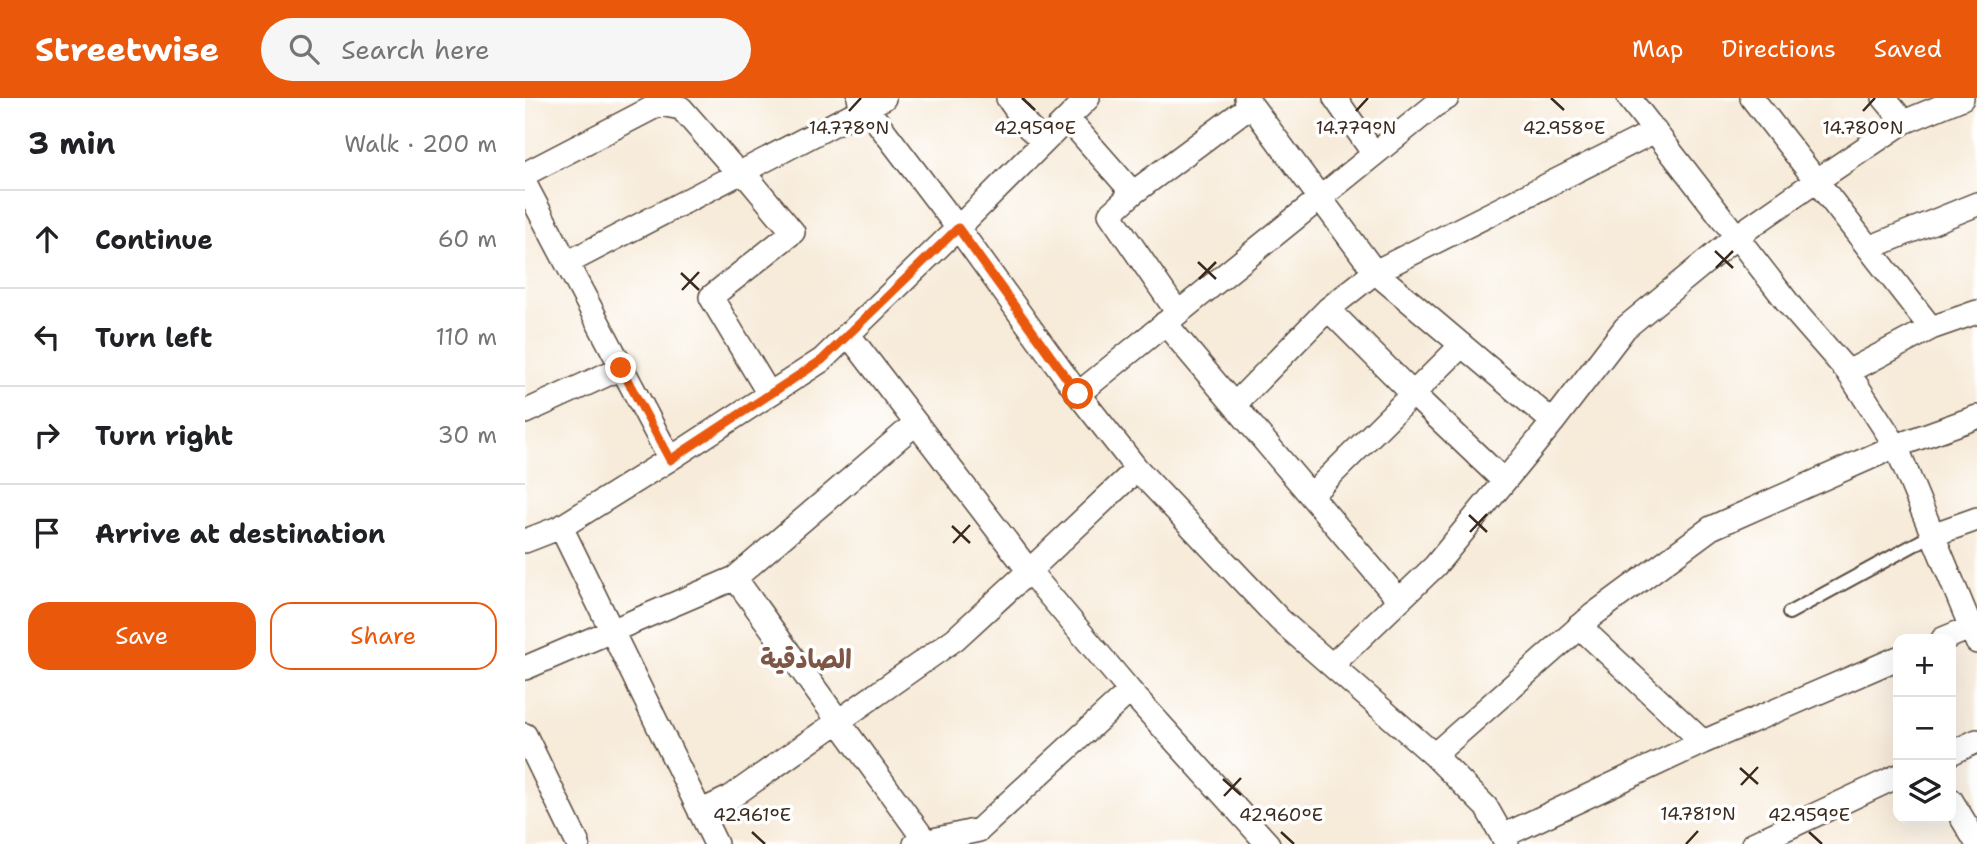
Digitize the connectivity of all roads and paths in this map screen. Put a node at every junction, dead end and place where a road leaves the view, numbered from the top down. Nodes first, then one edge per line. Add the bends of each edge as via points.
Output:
1 (1008, 98) edge
2 (1088, 98) edge
3 (1335, 98) edge
4 (1447, 98) edge
5 (1629, 98) edge
6 (1752, 98) edge
7 (1884, 98) edge
8 (1962, 98) edge
9 (870, 101) edge
10 (1248, 102) edge
11 (1068, 119) junction
12 (1904, 122) junction
13 (1655, 131) junction
14 (1044, 142) junction
15 (1374, 154) junction
16 (741, 173) junction
17 (525, 174) edge
18 (1816, 181) junction
19 (525, 184) edge
20 (1133, 193) junction
21 (1321, 197) junction
22 (1977, 204) edge
23 (958, 228) junction
24 (1737, 236) junction
25 (1869, 248) junction
26 (567, 263) junction
27 (1375, 272) junction
28 (1328, 309) junction
29 (1977, 312) edge
30 (1171, 318) junction
31 (1931, 328) junction
32 (848, 334) junction
33 (1462, 345) junction
34 (621, 368) junction
35 (1848, 372) junction
36 (769, 394) junction
37 (1078, 394) junction
38 (1412, 394) junction
39 (1234, 405) junction
40 (525, 412) edge
41 (1977, 417) edge
42 (1553, 422) junction
43 (916, 423) junction
44 (1896, 446) junction
45 (670, 460) junction
46 (1137, 469) junction
47 (1504, 481) junction
48 (1311, 495) junction
49 (1977, 519) edge
50 (561, 527) junction
51 (1932, 534) junction
52 (525, 541) edge
53 (1029, 571) junction
54 (736, 578) junction
55 (1399, 600) junction
56 (1789, 613) dead end
57 (1579, 626) junction
58 (612, 632) junction
59 (1975, 632) edge
60 (1956, 636) edge
61 (1893, 661) edge
62 (1332, 665) junction
63 (525, 668) edge
64 (1130, 691) junction
65 (838, 721) junction
66 (525, 735) edge
67 (1977, 741) edge
68 (1703, 742) junction
69 (1956, 751) edge
70 (1434, 755) junction
71 (1893, 779) edge
72 (1956, 808) edge
73 (700, 812) junction
74 (984, 837) edge
75 (1786, 837) edge
76 (1505, 840) edge
77 (921, 843) edge
78 (1977, 843) edge
79 (578, 844) edge
80 (716, 844) edge
81 (1268, 844) edge
82 (1753, 844) edge

1 - 14 street
2 - 11 street
3 - 15 street
4 - 15 street
5 - 13 street
6 - 18 street
7 - 12 street
8 - 12 street
9 - 16 street
9 - 23 street
10 - 20 street
10 - 21 street
11 - 14 street
11 - 20 street
12 - 18 street
13 - 24 street
13 - 27 street
14 - 23 street
15 - 21 street
16 - 17 street via 681,108 660,104
16 - 26 street
16 - 36 street via 793,232 711,297
18 - 24 street
18 - 25 street
19 - 26 street
20 - 30 street via 1110,214
21 - 27 street
21 - 30 street
22 - 25 street
23 - 32 street
23 - 37 street
24 - 35 street via 1792,309
24 - 42 street via 1625,327
25 - 31 street
26 - 34 street
27 - 28 street
27 - 33 street
28 - 38 street
28 - 39 street
29 - 31 street
30 - 37 street
30 - 39 street
31 - 35 street
32 - 36 street via 822,360
32 - 43 street
33 - 38 street
33 - 42 street
34 - 40 street
34 - 45 street
35 - 44 street
36 - 45 street
37 - 46 street
38 - 47 street
38 - 48 street
39 - 48 street
41 - 44 street
42 - 47 street
43 - 53 street
43 - 54 street
44 - 51 street
44 - 57 street via 1711,528
45 - 50 street
46 - 53 street
46 - 62 street via 1280,620
47 - 55 street via 1435,566
48 - 55 street
49 - 51 street
50 - 52 street
50 - 58 street
51 - 56 lane
51 - 59 street
53 - 64 street
53 - 65 street via 955,639
54 - 58 street
54 - 65 street
55 - 62 street
57 - 68 street
57 - 70 street
58 - 63 street
58 - 73 street
59 - 60 street
61 - 68 street
62 - 70 street
64 - 74 street
64 - 81 street
65 - 73 street via 731,797
65 - 77 street
66 - 79 street
67 - 69 street
68 - 76 street
70 - 76 street via 1486,807
71 - 75 street
72 - 78 street
73 - 80 street
74 - 77 street
75 - 82 street

